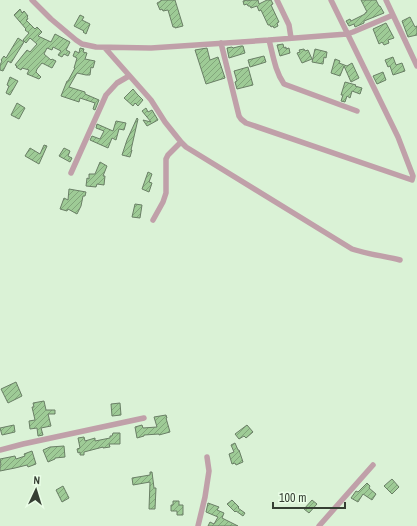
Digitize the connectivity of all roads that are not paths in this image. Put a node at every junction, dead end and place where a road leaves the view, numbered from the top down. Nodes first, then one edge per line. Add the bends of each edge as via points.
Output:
1 (32, 0) edge
2 (277, 0) edge
3 (331, 0) edge
4 (386, 0) edge
5 (393, 15) junction
6 (347, 34) junction
7 (291, 38) junction
8 (269, 40) junction
9 (221, 43) junction
10 (105, 48) junction
11 (417, 66) edge
12 (129, 76) junction
13 (357, 111) dead end
14 (180, 142) junction
15 (71, 173) dead end
16 (153, 220) dead end
17 (400, 260) dead end
18 (144, 418) dead end
19 (0, 450) edge
20 (207, 457) dead end
21 (373, 465) dead end
22 (198, 526) edge
23 (319, 526) edge

1 - 10 street via 82,44
2 - 7 street via 289,25
3 - 6 street
4 - 5 street
5 - 6 street
5 - 11 street
6 - 7 street
6 - 9 street via 398,137 413,176 412,180 241,120
7 - 8 street
8 - 9 street
8 - 13 street via 279,76 284,84
9 - 10 street
10 - 12 street
12 - 14 street via 151,100
12 - 15 street via 118,82 106,95
14 - 16 street via 166,159 166,193
14 - 17 street via 352,249
18 - 19 street
20 - 22 street via 209,472
21 - 23 street

